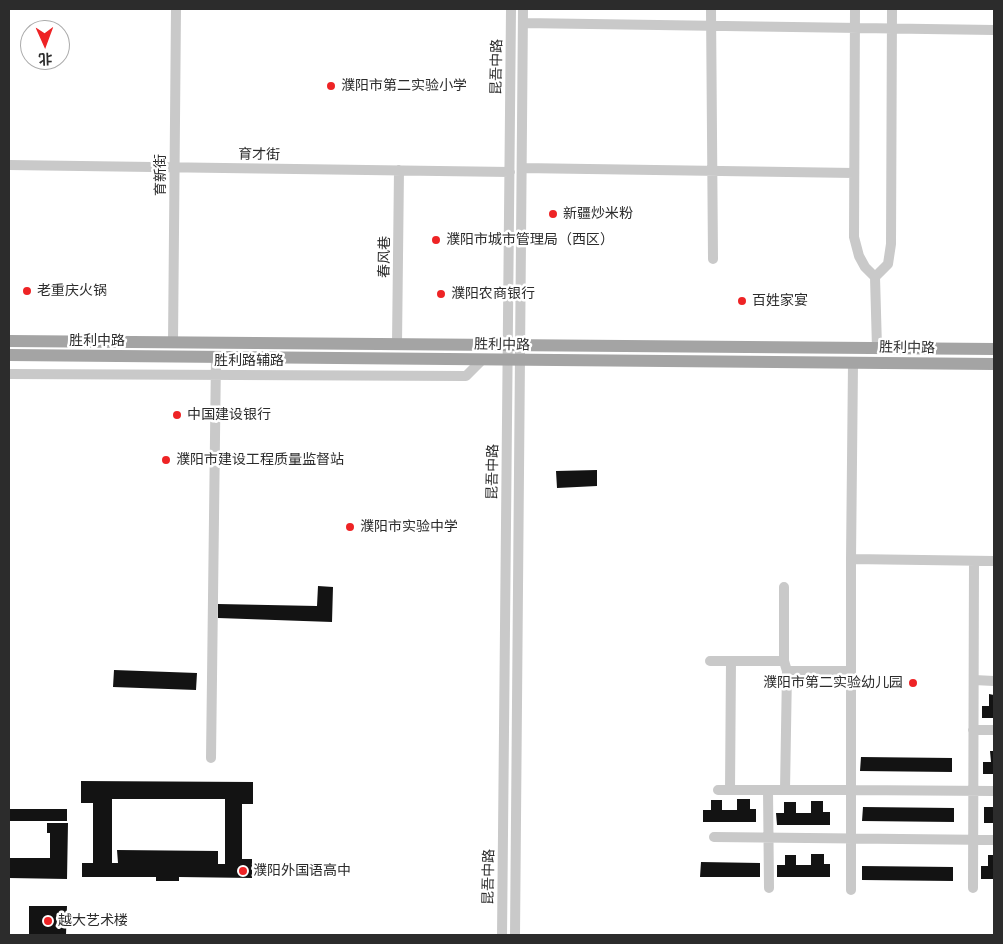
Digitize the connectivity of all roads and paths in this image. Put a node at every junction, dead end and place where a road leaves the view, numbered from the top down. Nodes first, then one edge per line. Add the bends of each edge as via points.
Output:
1 (176, 9) edge
2 (511, 9) edge
3 (523, 9) edge
4 (711, 9) edge
5 (855, 9) edge
6 (892, 9) edge
7 (523, 23) junction
8 (711, 26) junction
9 (855, 28) junction
10 (892, 28) junction
11 (994, 30) edge
12 (9, 165) edge
13 (174, 167) junction
14 (522, 168) junction
15 (400, 170) junction
16 (712, 171) junction
17 (510, 172) junction
18 (854, 173) junction
19 (713, 259) dead end
20 (875, 277) junction
21 (9, 341) edge
22 (173, 342) junction
23 (397, 344) junction
24 (514, 345) junction
25 (877, 348) junction
26 (994, 349) edge
27 (9, 355) edge
28 (216, 357) junction
29 (483, 359) junction
30 (514, 360) junction
31 (853, 363) junction
32 (994, 364) edge
33 (9, 374) edge
34 (215, 375) junction
35 (852, 559) junction
36 (974, 561) junction
37 (994, 562) edge
38 (784, 587) dead end
39 (710, 661) dead end
40 (731, 661) junction
41 (785, 666) junction
42 (851, 671) junction
43 (974, 680) junction
44 (994, 680) edge
45 (973, 730) junction
46 (994, 730) edge
47 (211, 758) dead end
48 (718, 790) dead end
49 (730, 790) junction
50 (768, 790) junction
51 (785, 790) junction
52 (851, 790) junction
53 (973, 791) junction
54 (994, 791) edge
55 (714, 837) dead end
56 (768, 838) junction
57 (851, 839) junction
58 (973, 840) junction
59 (994, 840) edge
60 (768, 888) dead end
61 (972, 888) dead end
62 (851, 890) dead end
63 (502, 935) edge
64 (514, 935) edge

1 - 13 street, 育新街
2 - 17 street, 昆吾中路
3 - 7 street, 昆吾中路
4 - 8 street
5 - 9 street
6 - 10 street
7 - 8 street
7 - 14 street, 昆吾中路
8 - 9 street
8 - 16 street
9 - 10 street
9 - 18 street
10 - 11 street
10 - 20 street via 891,244 888,264
12 - 13 street, 育才街
13 - 15 street, 育才街
13 - 22 street, 育新街
14 - 16 street
14 - 24 street, 昆吾中路
15 - 17 street, 育才街
15 - 23 street, 春风巷
16 - 18 street
16 - 19 street
17 - 24 street, 昆吾中路
18 - 20 street via 854,237 865,267
20 - 25 street
21 - 22 main road, 胜利中路
22 - 23 main road, 胜利中路
23 - 24 main road, 胜利中路
24 - 25 main road, 胜利中路
24 - 30 street, 昆吾中路
25 - 26 main road, 胜利中路
27 - 28 main road, 胜利中路
28 - 29 main road, 胜利中路
28 - 34 street
29 - 30 main road, 胜利中路
29 - 34 street, 胜利路辅路 via 466,376
30 - 31 main road, 胜利中路
30 - 63 street, 昆吾中路
30 - 64 street, 昆吾中路
31 - 32 main road, 胜利中路
31 - 35 street
33 - 34 street, 胜利路辅路
34 - 47 street
35 - 36 street
35 - 42 street
36 - 37 street
36 - 43 street
38 - 41 street
39 - 40 street
40 - 41 street
40 - 49 street
41 - 42 street
41 - 51 street
42 - 52 street
43 - 44 street
43 - 45 street
45 - 46 street
45 - 53 street
48 - 49 street
49 - 50 street
50 - 51 street
50 - 56 street
51 - 52 street
52 - 53 street
52 - 57 street
53 - 54 street
53 - 58 street
55 - 56 street
56 - 57 street
56 - 60 street
57 - 58 street
57 - 62 street
58 - 59 street
58 - 61 street

